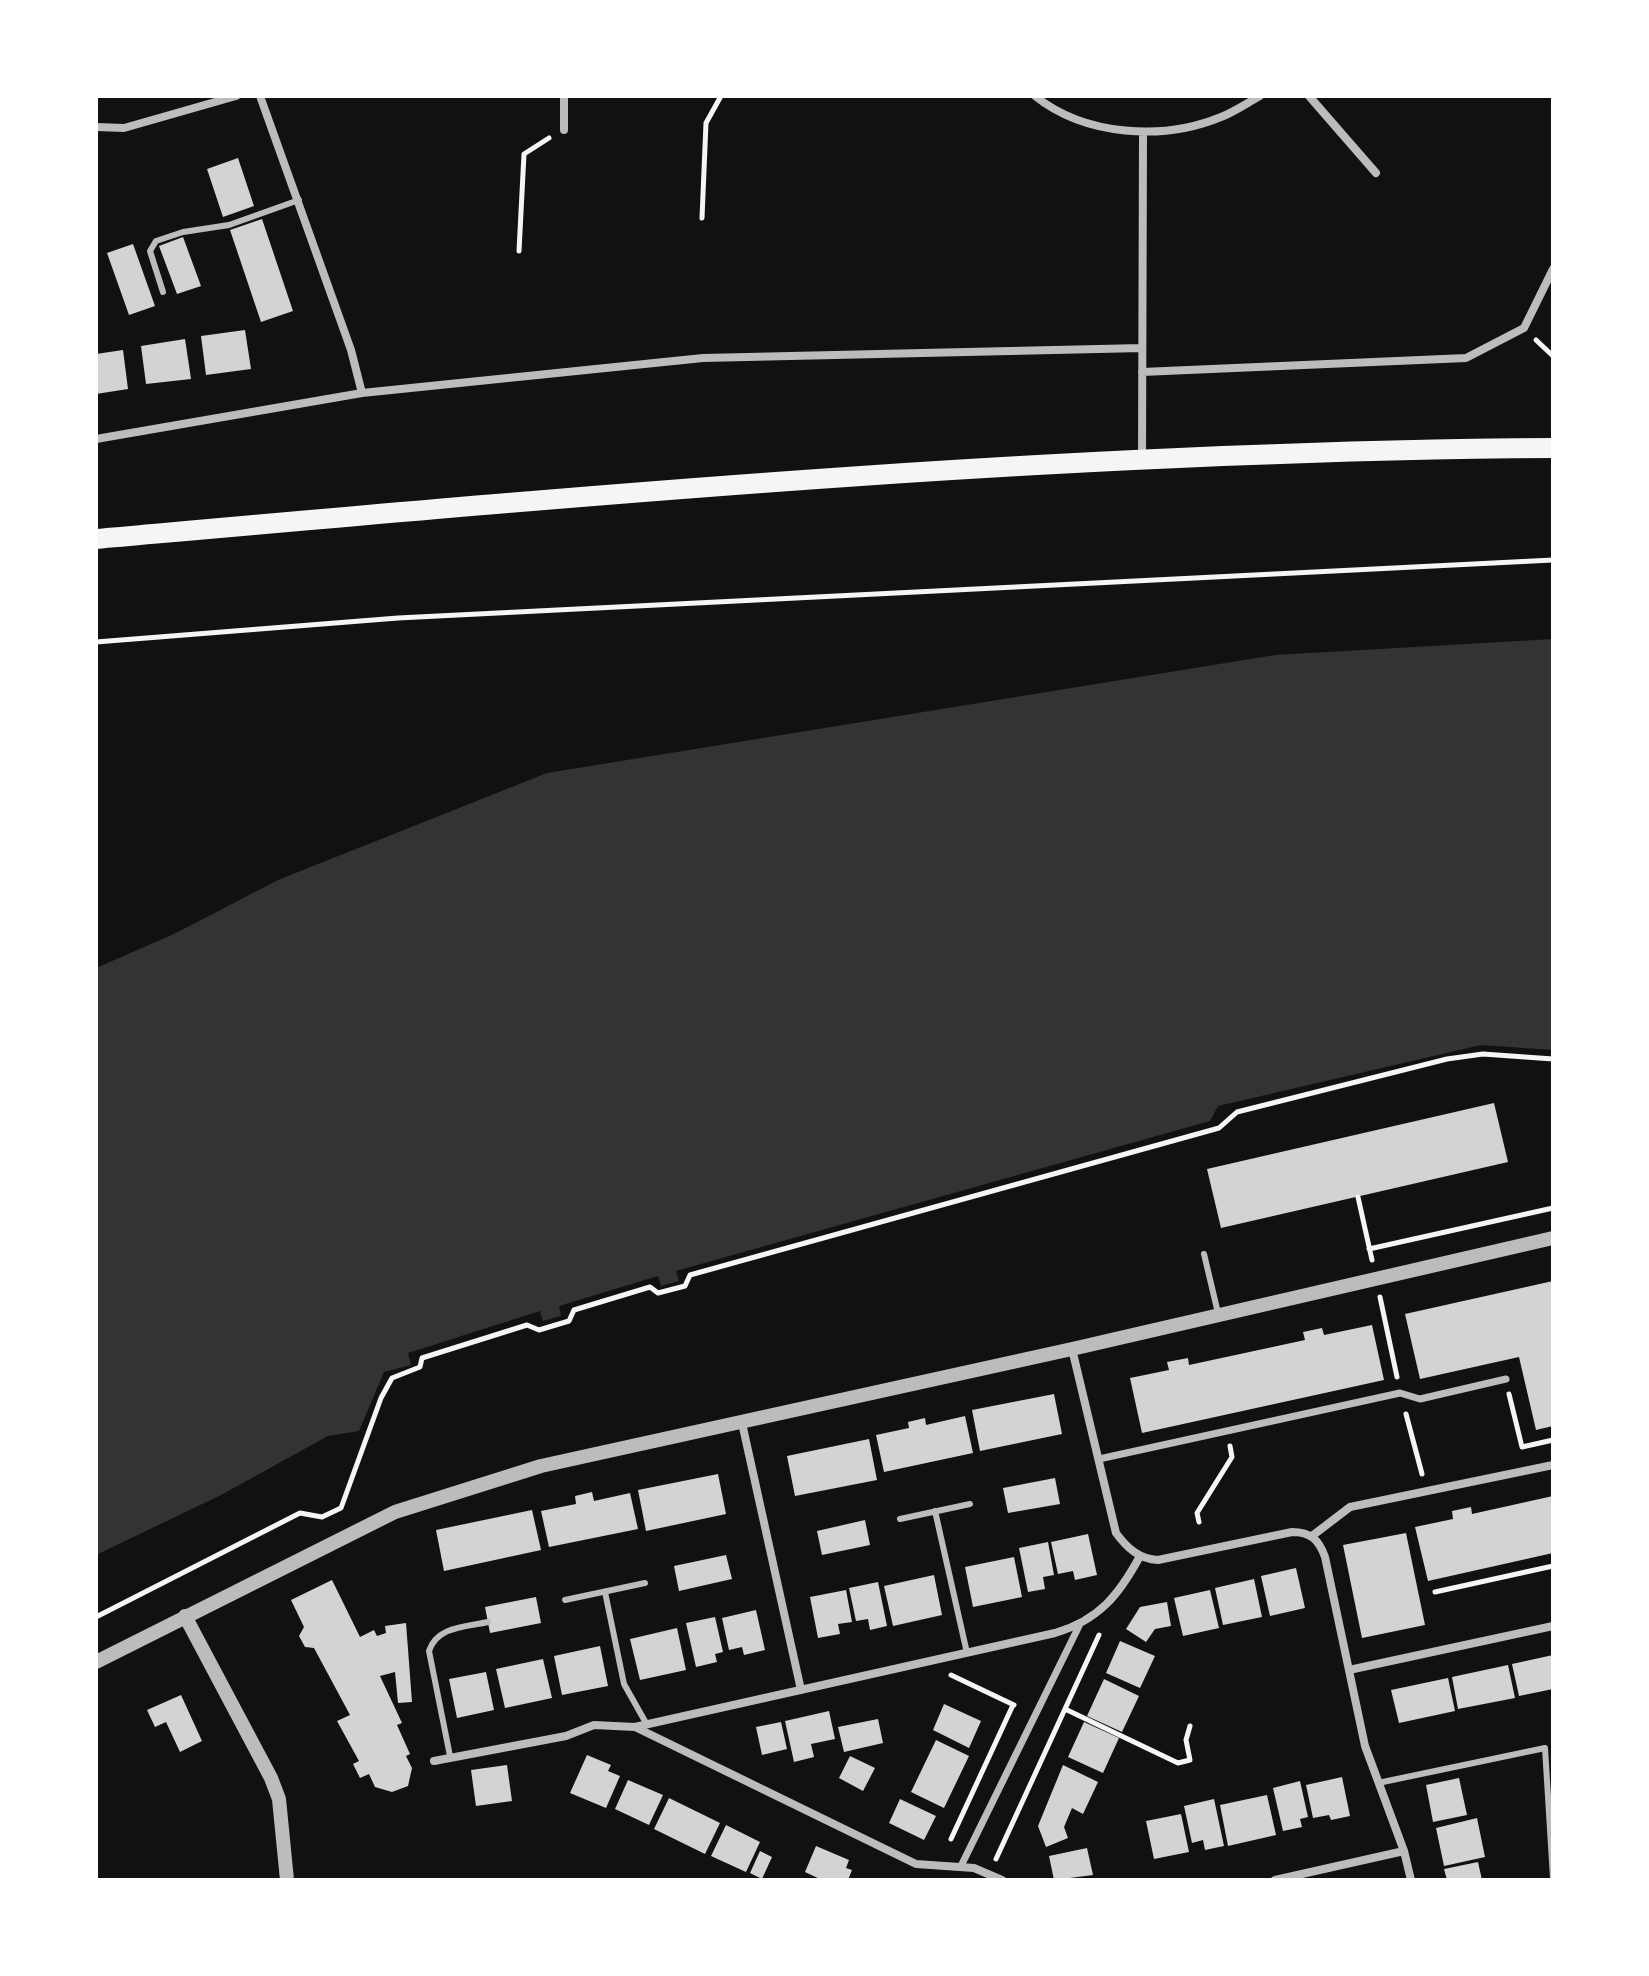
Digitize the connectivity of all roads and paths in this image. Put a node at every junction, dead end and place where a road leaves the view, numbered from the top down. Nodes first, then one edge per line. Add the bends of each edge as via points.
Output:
1 (236, 96) edge
2 (260, 96) edge
3 (564, 96) edge
4 (721, 96) edge
5 (1035, 96) edge
6 (1260, 96) edge
7 (1309, 96) edge
8 (96, 127) edge
9 (564, 130) joint
10 (1143, 134) junction
11 (1376, 173) dead end
12 (299, 200) junction
13 (702, 218) dead end
14 (519, 251) dead end
15 (1553, 269) edge
16 (163, 292) dead end
17 (1142, 348) junction
18 (1142, 372) junction
19 (362, 393) junction
20 (96, 439) edge
21 (1553, 448) edge
22 (1143, 462) junction
23 (96, 539) edge
24 (1553, 560) edge
25 (96, 642) edge
26 (1553, 1059) edge
27 (1358, 1197) dead end
28 (1553, 1208) edge
29 (1553, 1238) edge
30 (1369, 1249) junction
31 (1204, 1254) dead end
32 (1376, 1279) junction
33 (1218, 1315) junction
34 (1072, 1349) junction
35 (1506, 1379) joint
36 (742, 1423) junction
37 (1227, 1429) junction
38 (1553, 1440) edge
39 (1099, 1459) junction
40 (1553, 1465) edge
41 (970, 1504) dead end
42 (935, 1511) junction
43 (900, 1519) dead end
44 (1199, 1522) dead end
45 (1312, 1536) junction
46 (1140, 1556) junction
47 (1553, 1566) edge
48 (645, 1583) dead end
49 (605, 1592) junction
50 (1435, 1592) dead end
51 (565, 1600) dead end
52 (1109, 1605) junction
53 (185, 1616) junction
54 (96, 1617) edge
55 (488, 1622) dead end
56 (1079, 1626) junction
57 (1553, 1626) edge
58 (967, 1653) junction
59 (96, 1662) edge
60 (924, 1662) junction
61 (1349, 1670) junction
62 (801, 1690) junction
63 (1013, 1705) junction
64 (1065, 1709) junction
65 (1037, 1716) junction
66 (646, 1723) junction
67 (1190, 1726) dead end
68 (635, 1727) junction
69 (450, 1756) junction
70 (434, 1761) dead end
71 (1378, 1783) junction
72 (1404, 1851) junction
73 (961, 1866) junction
74 (944, 1867) junction
75 (989, 1874) junction
76 (1553, 1878) edge
77 (287, 1880) edge
78 (1002, 1880) edge
79 (1275, 1880) edge
80 (1411, 1880) edge

1 - 8 street via 124,128
2 - 12 street
3 - 9 street
4 - 13 path via 706,123
5 - 10 street via 1086,122
6 - 10 street via 1221,118
7 - 11 street
9 - 14 path via 524,154
10 - 17 street
12 - 16 lane via 229,225 156,241 150,251
12 - 19 street
15 - 18 street via 1524,328 1466,358
17 - 18 street
17 - 19 street via 703,358
18 - 22 street
19 - 20 street
21 - 22 main road
22 - 23 main road via 881,473
24 - 25 path via 398,618
26 - 54 path via 1483,1054 1447,1059 1237,1112 1219,1128 690,1275 685,1286 658,1293 650,1287 620,1296 574,1310 569,1321 539,1330 527,1325 422,1358 420,1367 392,1378 381,1398 341,1508 322,1517 300,1513
27 - 30 path
28 - 30 path
29 - 32 street
30 - 32 path
31 - 33 lane
32 - 33 street
33 - 34 street
34 - 36 street
34 - 39 street
35 - 37 street via 1420,1399 1400,1393
35 - 38 path via 1522,1447
36 - 53 street via 541,1466 395,1512
36 - 62 street
37 - 39 street
37 - 44 path via 1232,1457 1197,1513
39 - 46 street via 1116,1533
40 - 45 street via 1350,1507
41 - 42 lane
42 - 43 lane
42 - 58 lane
45 - 46 street via 1280,1533 1173,1558
45 - 61 street via 1325,1557
46 - 52 street
47 - 50 path
48 - 49 lane
49 - 51 lane
49 - 66 lane via 624,1684
52 - 56 street
52 - 64 path
53 - 59 street
53 - 77 street via 271,1778 279,1799
55 - 69 lane via 441,1633 429,1651
56 - 58 street
56 - 65 street
57 - 61 street
58 - 60 street
60 - 62 street
60 - 63 path
61 - 71 street
62 - 66 street
63 - 65 path
63 - 74 path via 952,1835
64 - 67 path via 1178,1763 1190,1760
64 - 75 path
65 - 73 street
66 - 68 street
68 - 69 street via 594,1725 552,1739
68 - 74 street via 887,1852 928,1868
69 - 70 street
71 - 72 street
71 - 76 lane via 1545,1748
72 - 79 street
72 - 80 street
73 - 74 street
73 - 75 street
75 - 78 street

